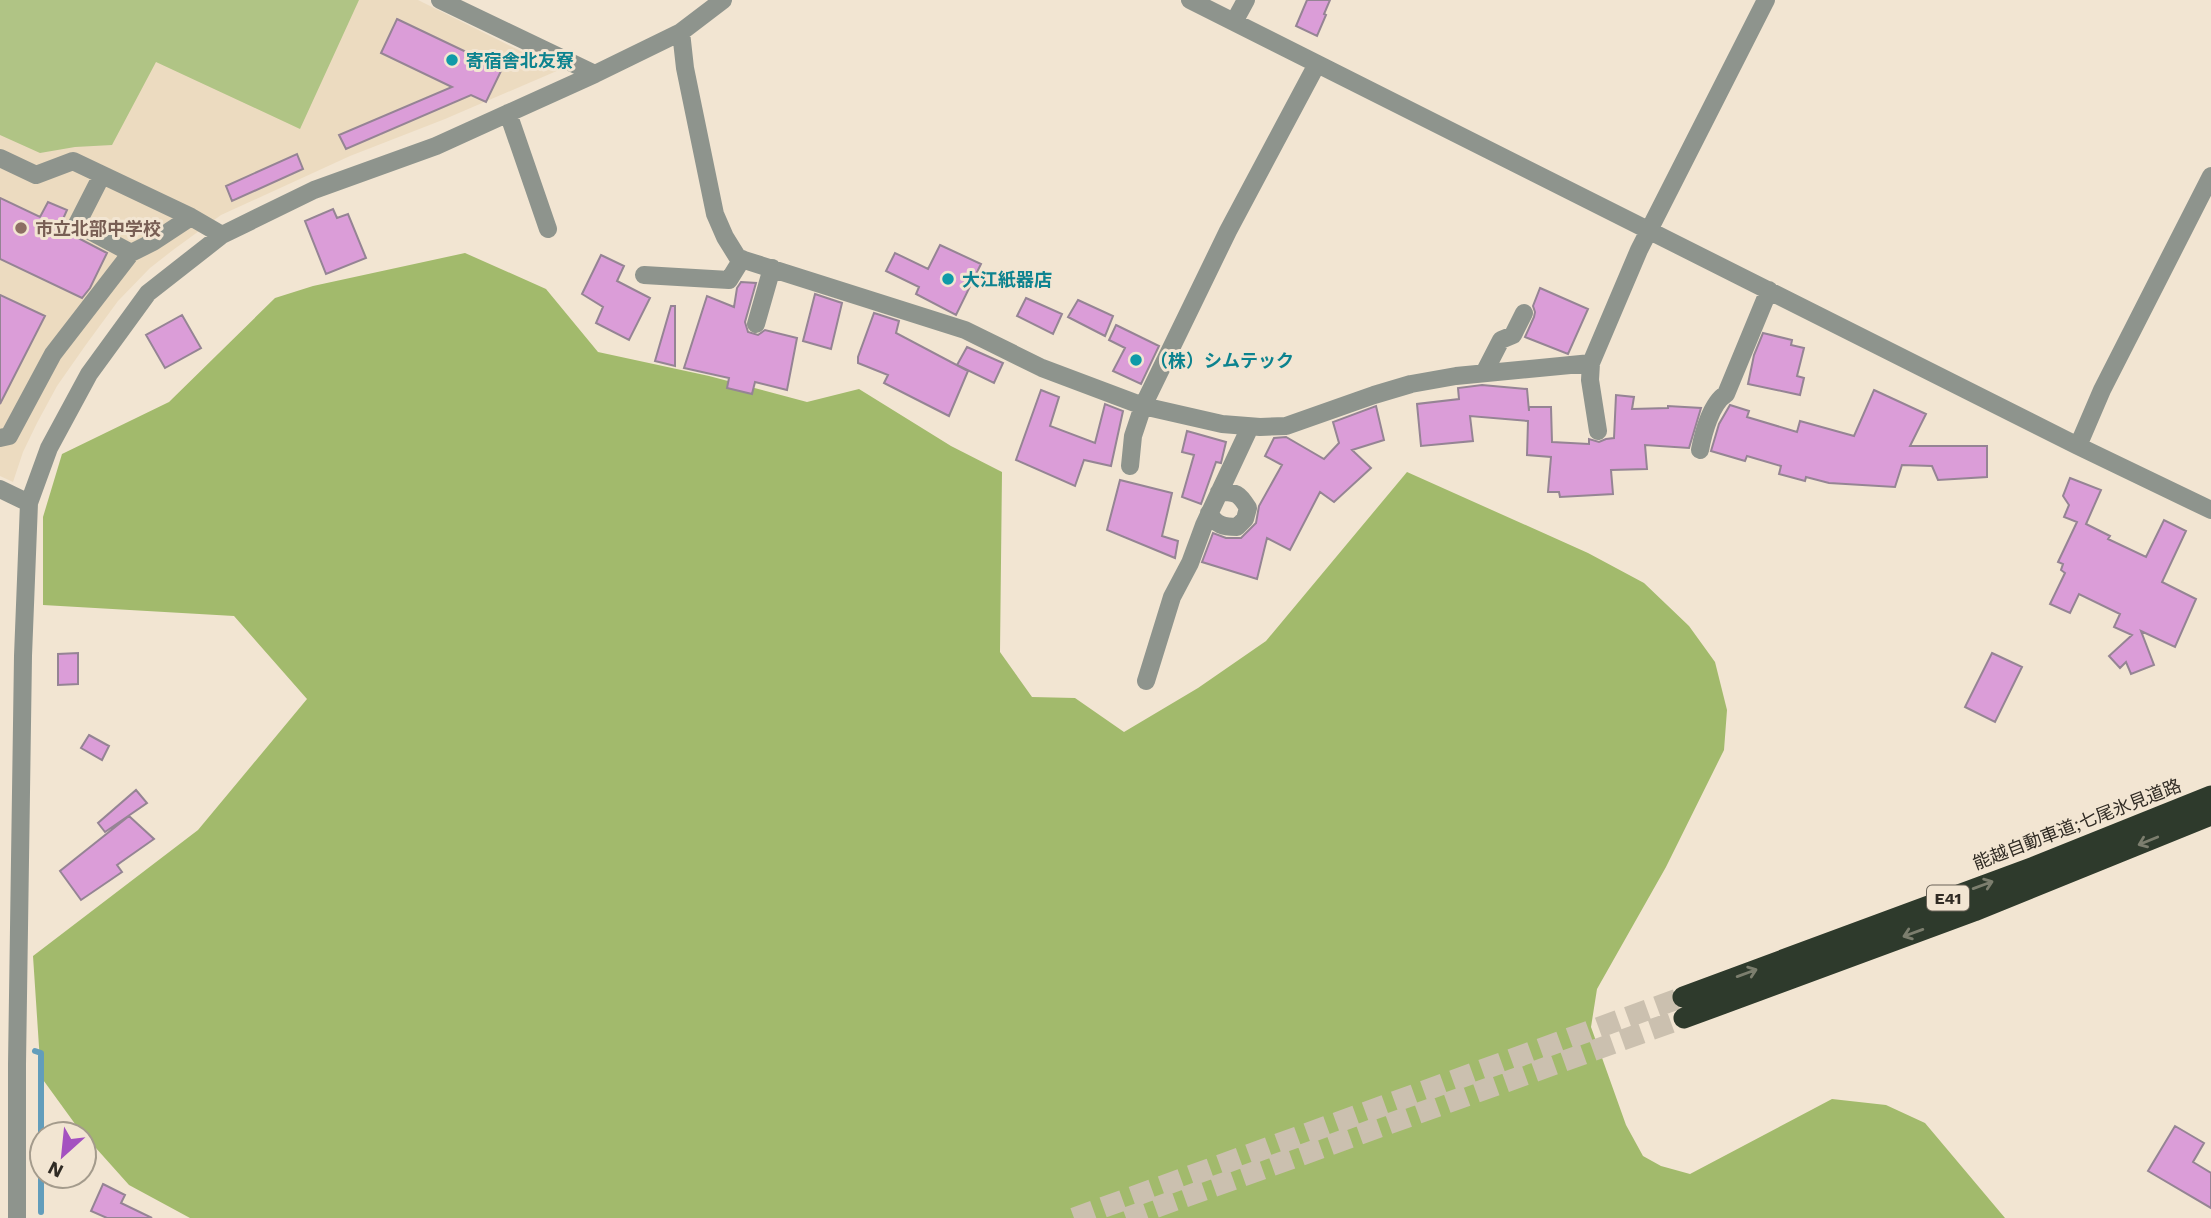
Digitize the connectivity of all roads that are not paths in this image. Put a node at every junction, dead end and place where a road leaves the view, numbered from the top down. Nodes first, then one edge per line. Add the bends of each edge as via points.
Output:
1 (440, 0) edge
2 (723, 0) edge
3 (1190, 0) edge
4 (1246, 0) edge
5 (1766, 0) edge
6 (1234, 22) junction
7 (681, 32) junction
8 (1317, 64) junction
9 (595, 74) junction
10 (508, 114) junction
11 (0, 158) edge
12 (102, 174) junction
13 (2211, 176) edge
14 (191, 217) junction
15 (548, 229) dead end
16 (1650, 230) junction
17 (222, 235) junction
18 (131, 253) junction
19 (742, 259) junction
20 (772, 268) junction
21 (644, 275) dead end
22 (1769, 290) junction
23 (1524, 313) dead end
24 (756, 324) dead end
25 (1591, 363) junction
26 (1484, 373) junction
27 (1143, 406) junction
28 (1250, 426) junction
29 (1598, 431) dead end
30 (0, 438) edge
31 (2078, 446) junction
32 (1700, 450) dead end
33 (1130, 466) dead end
34 (0, 489) edge
35 (1219, 492) junction
36 (29, 503) junction
37 (2211, 510) edge
38 (1209, 513) junction
39 (1146, 681) dead end
40 (2211, 796) edge
41 (2211, 816) edge
42 (8, 1064) edge
43 (17, 1218) edge

1 - 9 street
2 - 7 street
3 - 6 street
4 - 6 street
5 - 16 street
6 - 8 street
7 - 9 street
7 - 19 street via 715,214
8 - 16 street
8 - 27 street via 1228,231
9 - 10 street
10 - 15 street
10 - 17 street via 314,191
11 - 12 street via 36,175 73,161
12 - 14 street
12 - 18 street via 77,224
13 - 31 street
14 - 17 street
14 - 18 street
16 - 22 street
16 - 25 street
17 - 36 street via 148,293 89,374 49,448
18 - 30 street via 53,354 9,436
19 - 20 street
19 - 21 street via 729,280
20 - 24 street
20 - 27 street via 965,330 1042,368
22 - 31 street
22 - 32 street via 1726,394 1708,418
23 - 26 street via 1513,335 1501,340
25 - 26 street
25 - 29 street
26 - 28 street via 1411,384 1286,426
27 - 28 street
27 - 33 street
28 - 35 street
31 - 37 street
34 - 36 street
35 - 38 street
35 - 38 street via 1234,492 1243,499 1248,508 1245,519 1237,527 1223,527
36 - 42 street
38 - 39 street via 1172,597
41 -> 40 highway, 能越自動車道;七尾氷見道路 / E41 via 1974,911 1684,1007
42 - 43 street

